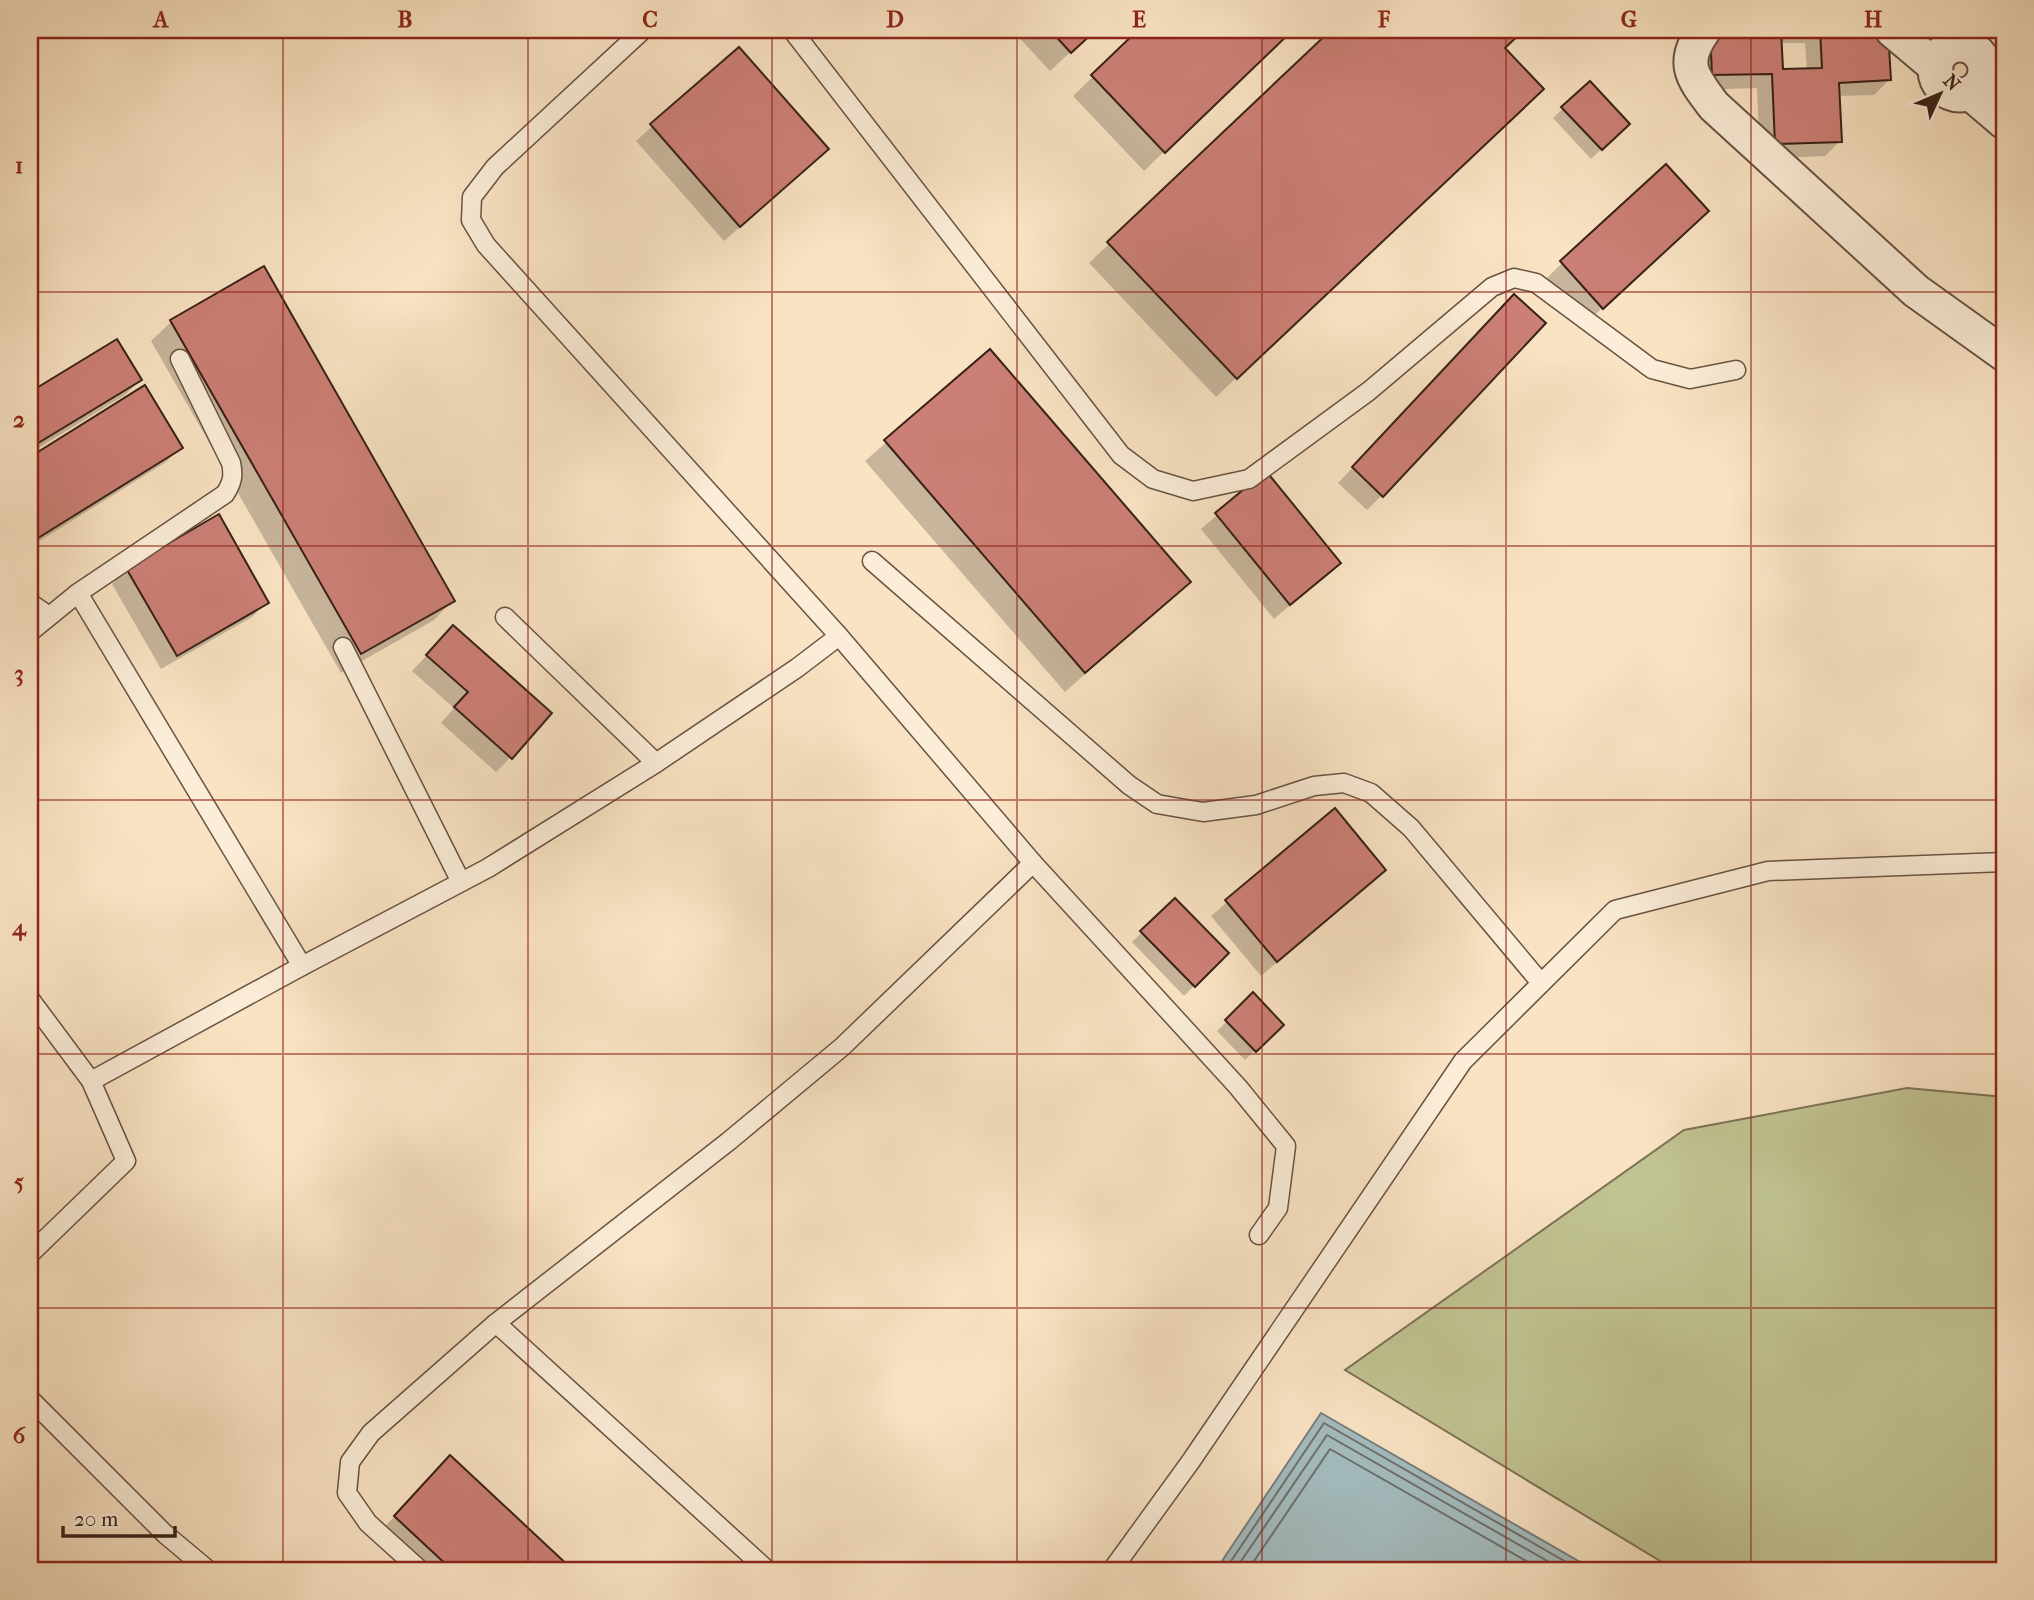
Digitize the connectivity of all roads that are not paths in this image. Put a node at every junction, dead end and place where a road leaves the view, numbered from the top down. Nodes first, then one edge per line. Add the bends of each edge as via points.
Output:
1 (643, 30) edge
2 (792, 30) edge
3 (1704, 30) edge
4 (1892, 30) edge
5 (1936, 48) edge
6 (1986, 87) edge
7 (2004, 122) edge
8 (2004, 354) edge
9 (180, 359) dead end
10 (1737, 370) dead end
11 (872, 561) dead end
12 (78, 593) junction
13 (30, 603) edge
14 (49, 616) junction
15 (505, 617) dead end
16 (30, 632) edge
17 (839, 635) junction
18 (343, 647) dead end
19 (656, 763) junction
20 (2004, 862) edge
21 (1033, 863) junction
22 (461, 882) junction
23 (302, 966) junction
24 (1541, 983) junction
25 (30, 999) edge
26 (91, 1081) junction
27 (1259, 1235) dead end
28 (30, 1254) edge
29 (496, 1324) junction
30 (30, 1399) edge
31 (208, 1570) edge
32 (420, 1570) edge
33 (767, 1570) edge
34 (1112, 1570) edge

1 - 17 lane via 495,167 472,197 471,220 486,245
2 - 10 lane via 1121,455 1153,479 1194,491 1249,479 1370,391 1492,287 1514,278 1536,283 1652,369 1690,379
3 - 8 street via 1692,48 1690,64 1694,80 1714,106 1916,291
4 - 5 street
5 - 6 street via 1958,45 1974,50 1984,64
6 - 7 street
9 - 12 lane via 231,463 232,484 225,494
11 - 24 lane via 1129,785 1157,804 1203,812 1256,805 1314,786 1344,783 1371,793 1412,828
12 - 14 lane
12 - 23 lane
13 - 14 lane
14 - 16 lane
15 - 19 lane
17 - 19 lane
17 - 21 lane
18 - 22 lane
19 - 22 lane
20 - 24 lane via 1768,871 1615,910
21 - 27 lane via 1238,1087 1286,1146 1278,1208
21 - 29 lane via 842,1047
22 - 23 lane
23 - 26 lane
24 - 34 lane via 1463,1061
25 - 26 lane
26 - 28 lane via 126,1161
29 - 32 lane via 371,1433 350,1462 347,1493 368,1523
29 - 33 lane
30 - 31 lane via 165,1534

